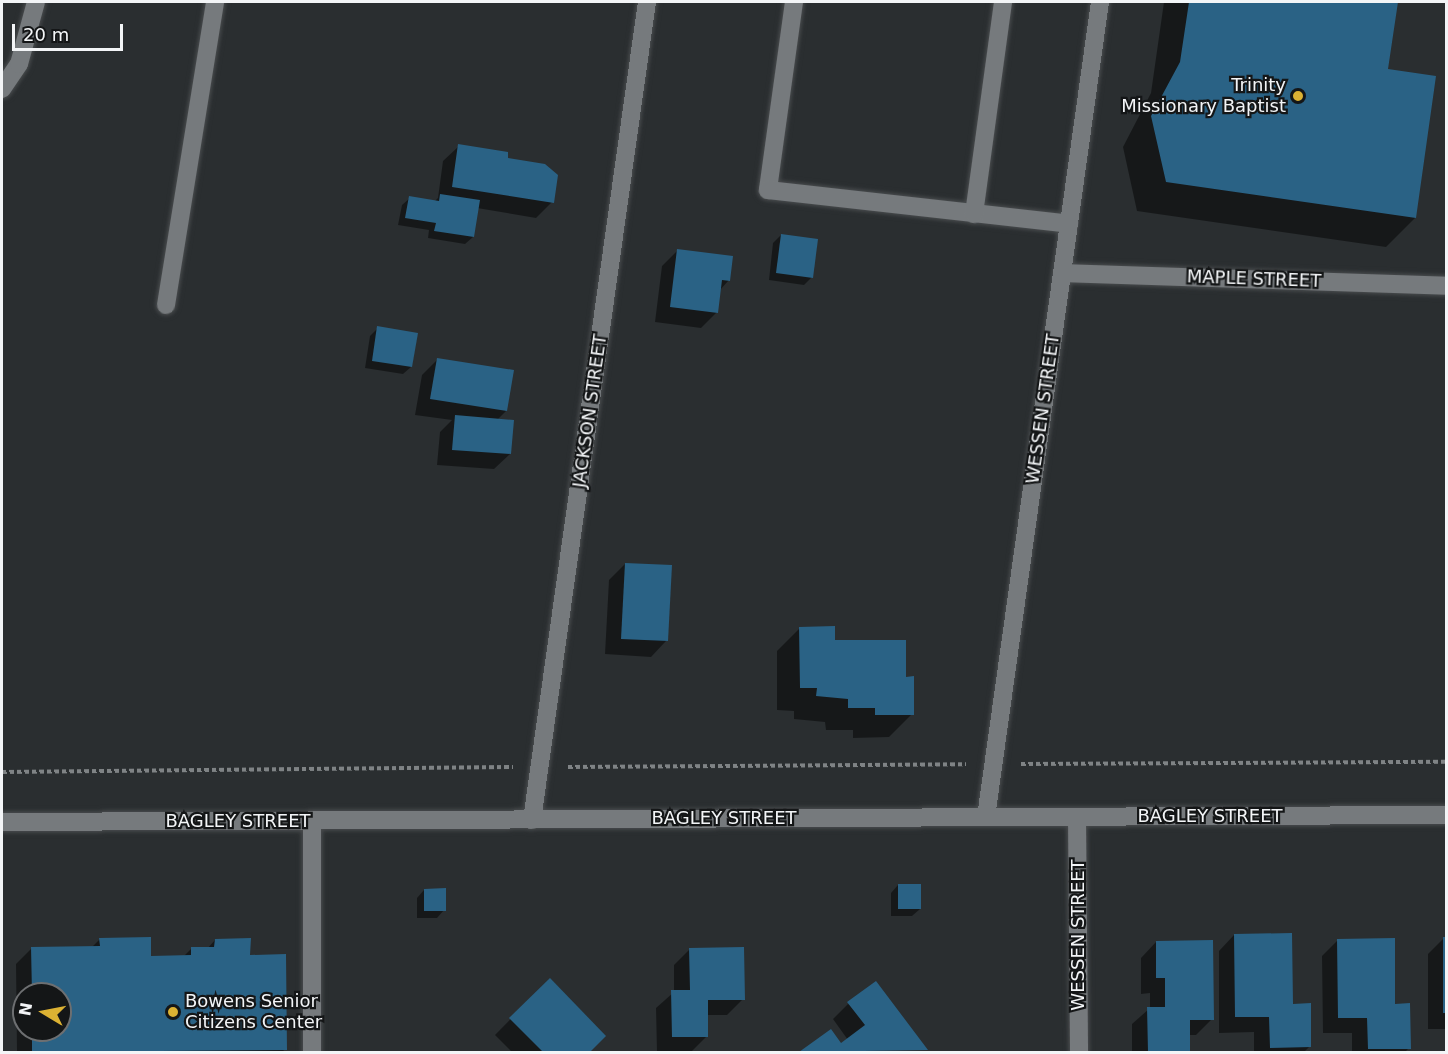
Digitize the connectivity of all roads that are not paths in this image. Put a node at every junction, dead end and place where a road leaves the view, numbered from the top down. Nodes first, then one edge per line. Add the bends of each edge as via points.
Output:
1 (36, 2) edge
2 (215, 2) edge
3 (647, 2) edge
4 (794, 2) edge
5 (1002, 2) edge
6 (1100, 2) edge
7 (2, 88) edge
8 (974, 214) junction
9 (1069, 224) junction
10 (1062, 273) junction
11 (1446, 286) edge
12 (166, 305) dead end
13 (1446, 815) edge
14 (986, 817) junction
15 (1077, 817) junction
16 (312, 820) junction
17 (532, 820) junction
18 (2, 822) edge
19 (312, 1053) edge
20 (1079, 1053) edge

1 - 7 street via 19,64
2 - 12 street
3 - 17 street, JACKSON STREET
4 - 8 street via 768,190
5 - 8 street
6 - 9 street, WESSEN STREET
8 - 9 street
9 - 10 street, WESSEN STREET
10 - 11 street, MAPLE STREET
10 - 14 street, WESSEN STREET
13 - 15 street, BAGLEY STREET
14 - 15 street, BAGLEY STREET
14 - 17 street, BAGLEY STREET
15 - 20 street, WESSEN STREET
16 - 17 street, BAGLEY STREET
16 - 18 street, BAGLEY STREET
16 - 19 street

